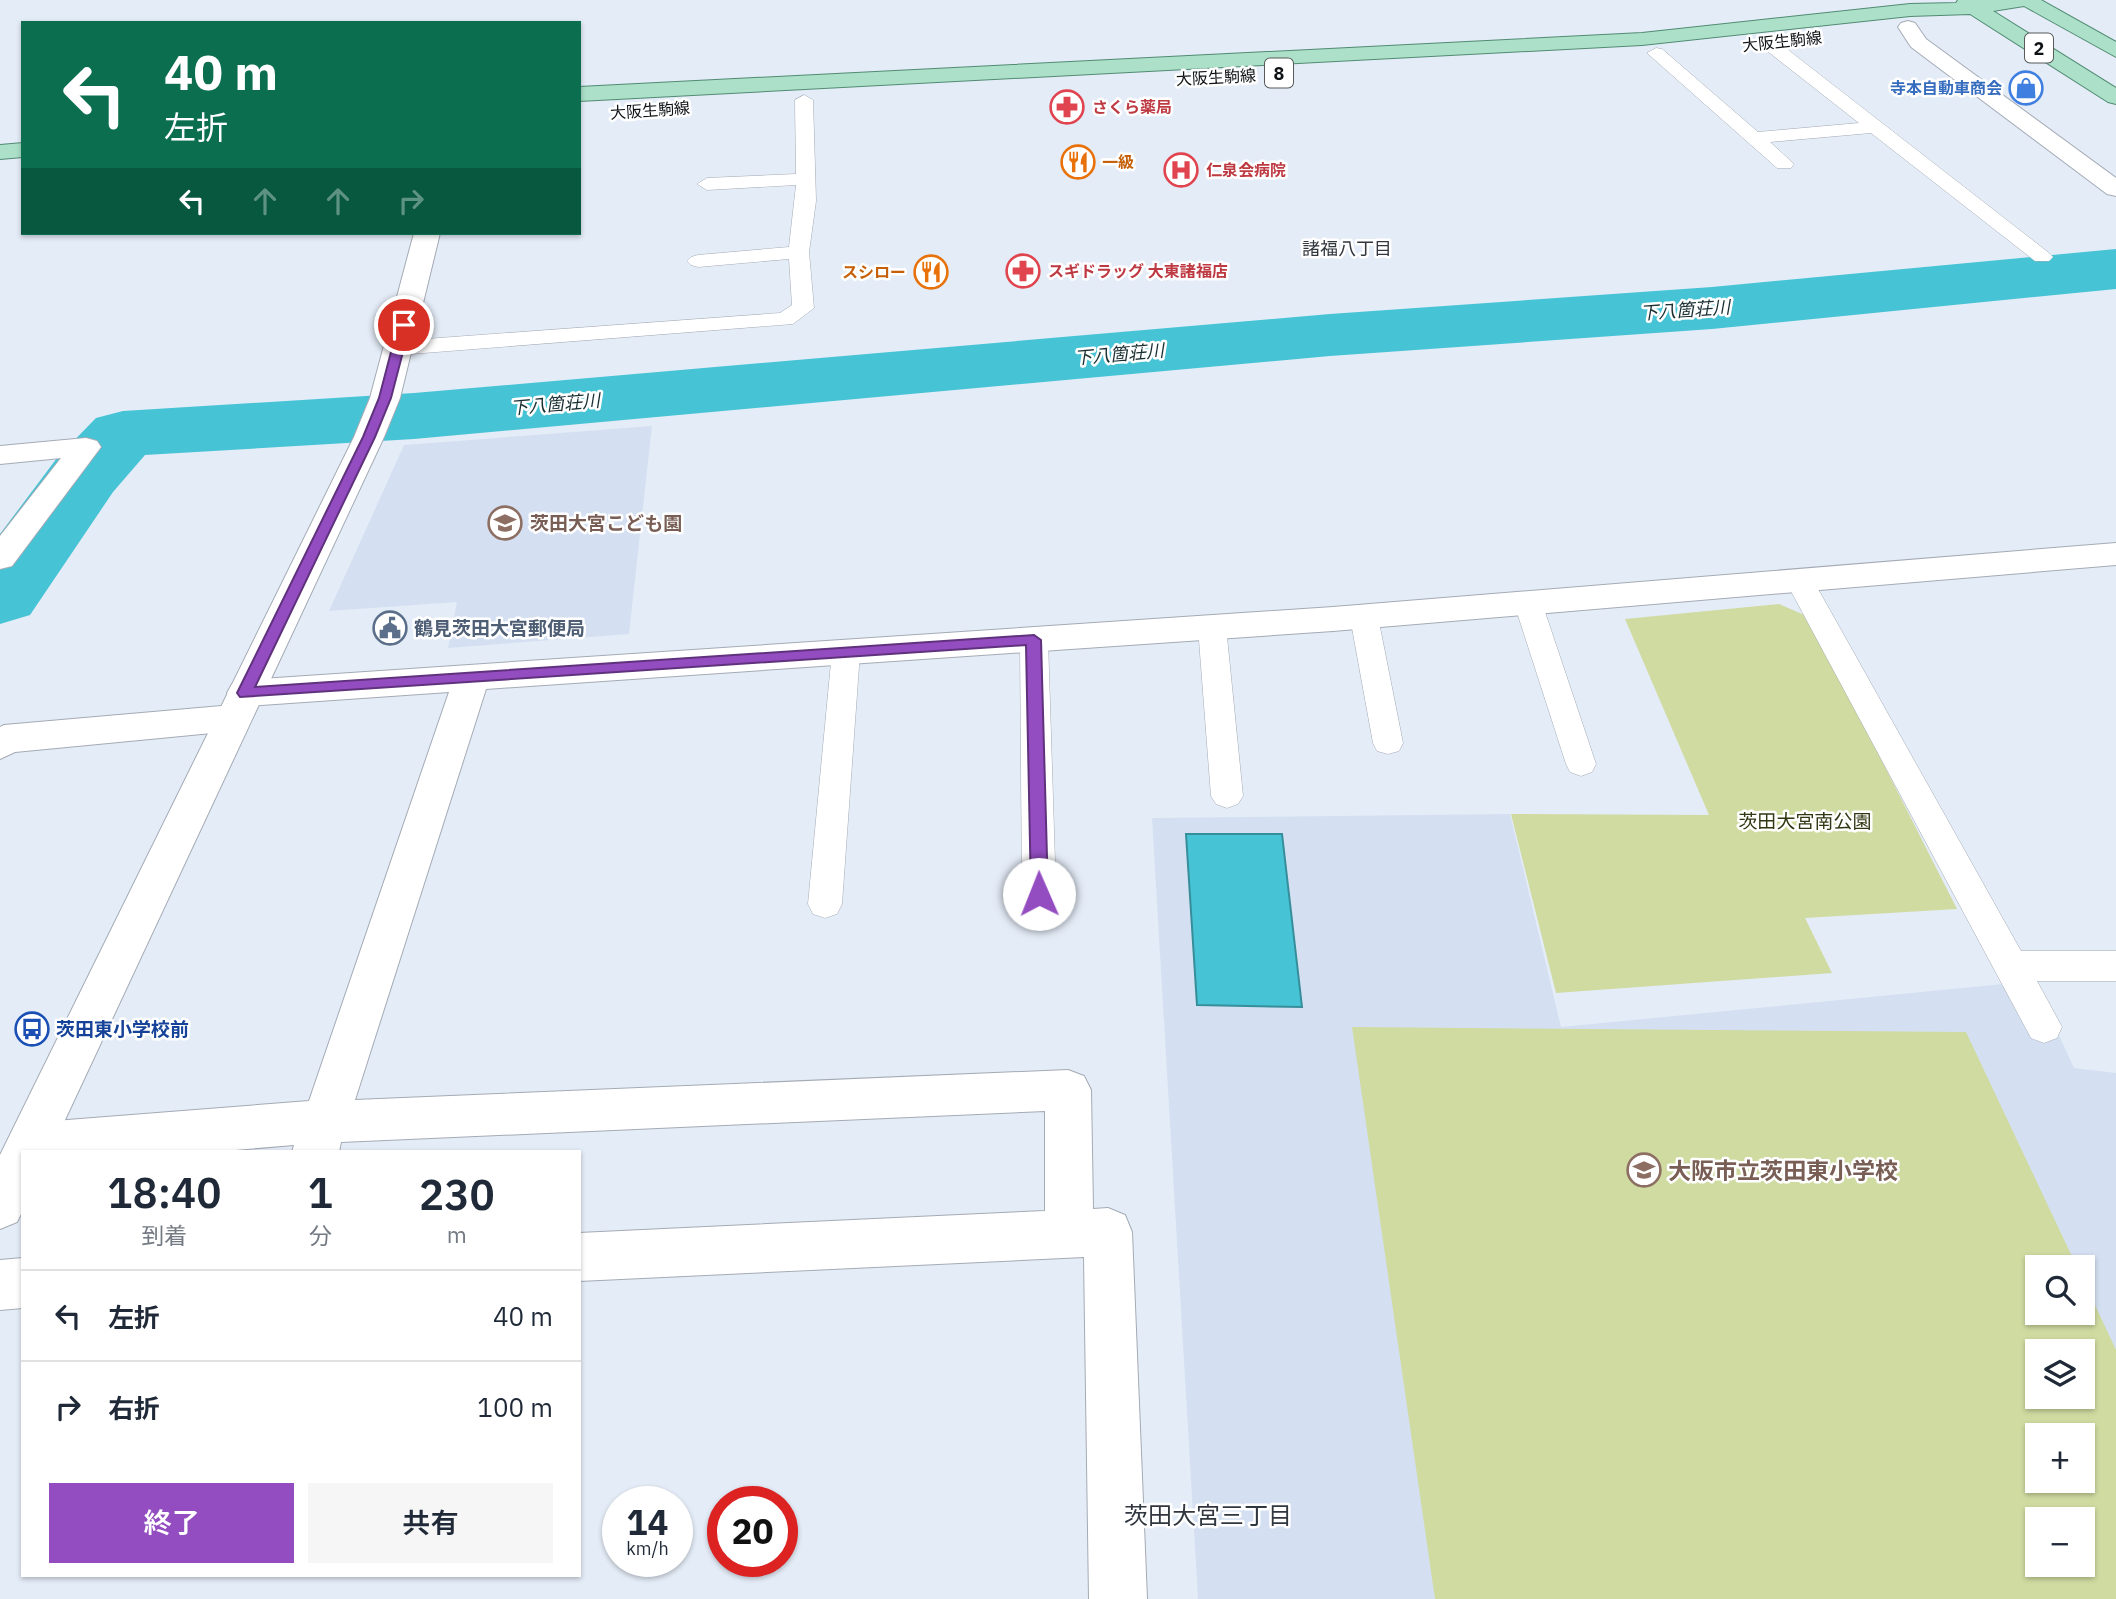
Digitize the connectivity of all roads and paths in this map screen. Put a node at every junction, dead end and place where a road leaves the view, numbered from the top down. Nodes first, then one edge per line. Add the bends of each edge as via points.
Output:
1 (2027, 0) edge
2 (1968, 4) edge
3 (1908, 27) junction
4 (1768, 43) junction
5 (2116, 51) edge
6 (1656, 53) junction
7 (581, 93) edge
8 (2116, 97) edge
9 (804, 100) junction
10 (581, 114) edge
11 (1874, 127) junction
12 (21, 130) edge
13 (0, 131) edge
14 (1754, 138) junction
15 (21, 150) edge
16 (0, 152) edge
17 (1784, 164) dead end
18 (805, 179) junction
19 (707, 184) dead end
20 (2116, 189) edge
21 (426, 235) edge
22 (799, 251) junction
23 (2042, 257) dead end
24 (698, 261) dead end
25 (398, 348) junction
26 (0, 455) edge
27 (2116, 554) edge
28 (0, 558) edge
29 (1800, 580) junction
30 (1528, 603) junction
31 (1364, 617) junction
32 (1212, 627) junction
33 (1034, 640) junction
34 (846, 652) junction
35 (472, 678) junction
36 (239, 706) junction
37 (1388, 743) dead end
38 (0, 745) edge
39 (1581, 764) dead end
40 (1227, 796) dead end
41 (1039, 894) dead end
42 (825, 904) dead end
43 (2010, 966) junction
44 (2116, 966) edge
45 (2044, 1027) dead end
46 (320, 1137) edge
47 (27, 1150) edge
48 (65, 1150) edge
49 (21, 1162) edge
50 (0, 1206) edge
51 (1069, 1234) junction
52 (581, 1257) edge
53 (21, 1283) edge
54 (0, 1284) edge
55 (1118, 1599) edge

1 - 2 main road, 大阪生駒線 / 8
1 - 5 main road, 2
2 - 3 main road, 大阪生駒線 / 8 via 1934,23
2 - 7 main road, 大阪生駒線 / 8 via 1642,38
2 - 8 main road, 2
3 - 4 main road, 大阪生駒線 / 8
3 - 20 street via 1918,43
4 - 6 main road, 大阪生駒線 / 8
4 - 11 lane
6 - 9 main road, 大阪生駒線 / 8
6 - 14 lane
9 - 10 main road, 大阪生駒線 / 8
9 - 18 lane
11 - 14 lane
11 - 23 lane
12 - 13 main road
14 - 17 lane
15 - 16 main road
18 - 19 lane
18 - 22 lane
21 - 25 street
22 - 24 lane
22 - 25 lane via 803,308 785,319
25 - 36 street via 369,437
26 - 28 street via 86,447
27 - 29 street
29 - 30 street
29 - 43 lane
30 - 31 street
30 - 39 lane
31 - 32 street
31 - 37 lane
32 - 33 street
32 - 40 lane
33 - 34 street
33 - 41 lane
34 - 35 street
34 - 42 lane
35 - 36 street
35 - 46 street
36 - 38 street via 4,739
36 - 47 street
43 - 44 lane
43 - 45 lane
46 - 48 street
46 - 51 street via 1068,1090
49 - 50 street
51 - 52 street
51 - 55 street via 1108,1232
53 - 54 street

